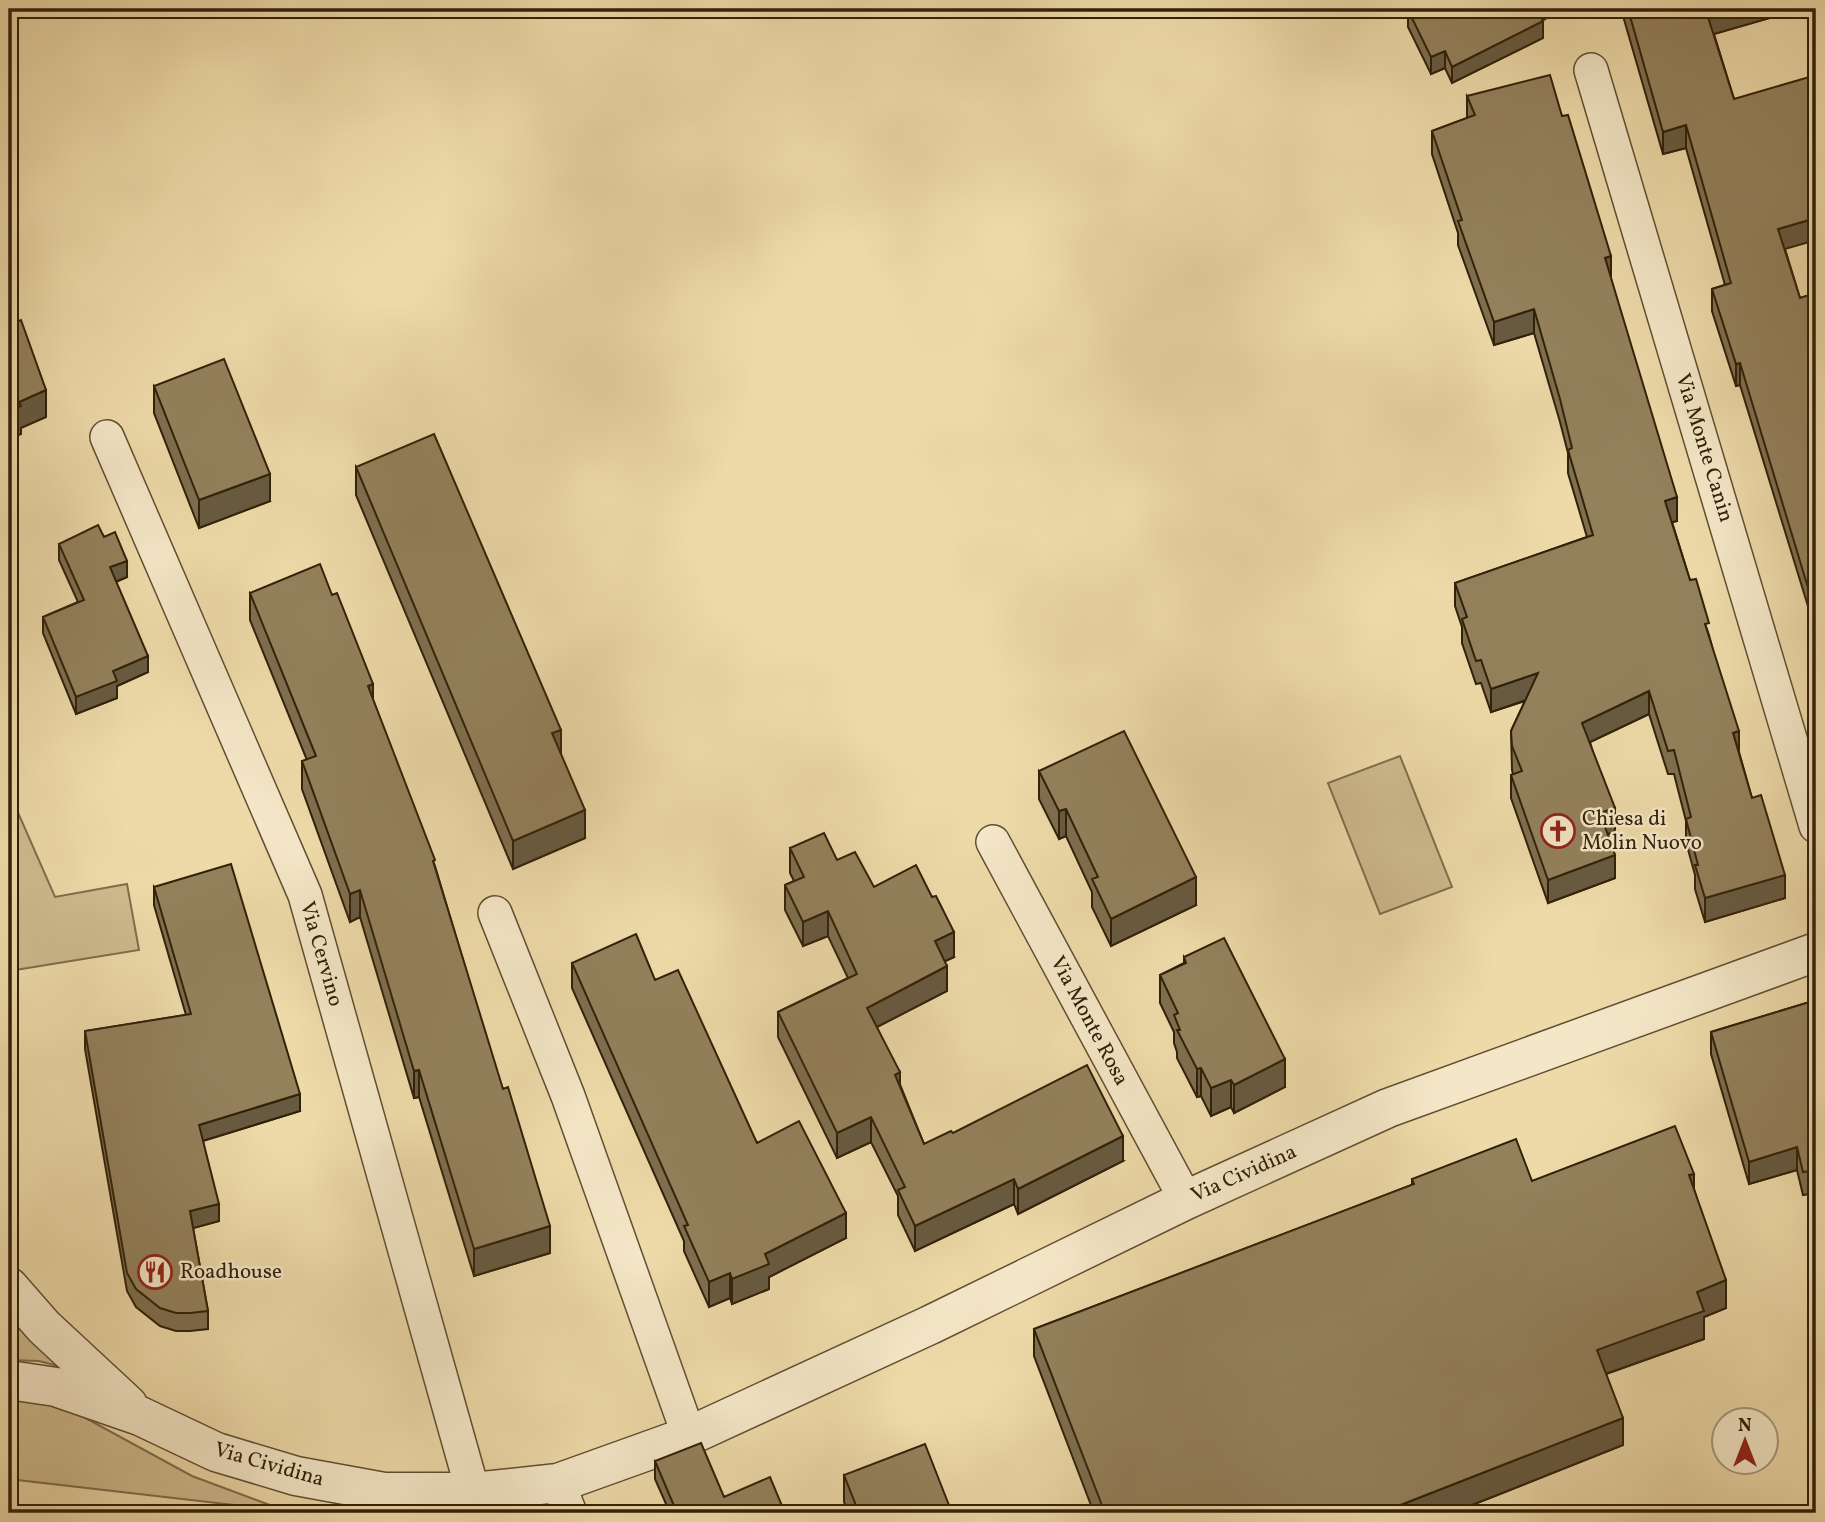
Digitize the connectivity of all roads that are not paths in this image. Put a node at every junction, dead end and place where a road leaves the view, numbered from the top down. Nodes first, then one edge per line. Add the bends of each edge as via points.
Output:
1 (1591, 70) dead end
2 (107, 437) dead end
3 (1816, 826) edge
4 (993, 842) dead end
5 (495, 913) dead end
6 (1816, 952) edge
7 (1185, 1200) junction
8 (9, 1287) edge
9 (9, 1380) edge
10 (140, 1416) junction
11 (689, 1436) junction
12 (473, 1492) junction
13 (564, 1498) edge

1 - 3 street, Via Monte Canin
2 - 12 street, Via Cervino via 305,895
4 - 7 street, Via Monte Rosa
5 - 11 street via 568,1096
6 - 7 street, Via Cividina via 1388,1108
7 - 11 street, Via Cividina
8 - 10 street, Via Cividina via 44,1328
9 - 10 street, Via Cividina via 56,1387
10 - 12 street, Via Cividina via 216,1452 296,1476 384,1492
11 - 13 street, Via Cividina
12 - 13 street, Via Cividina

